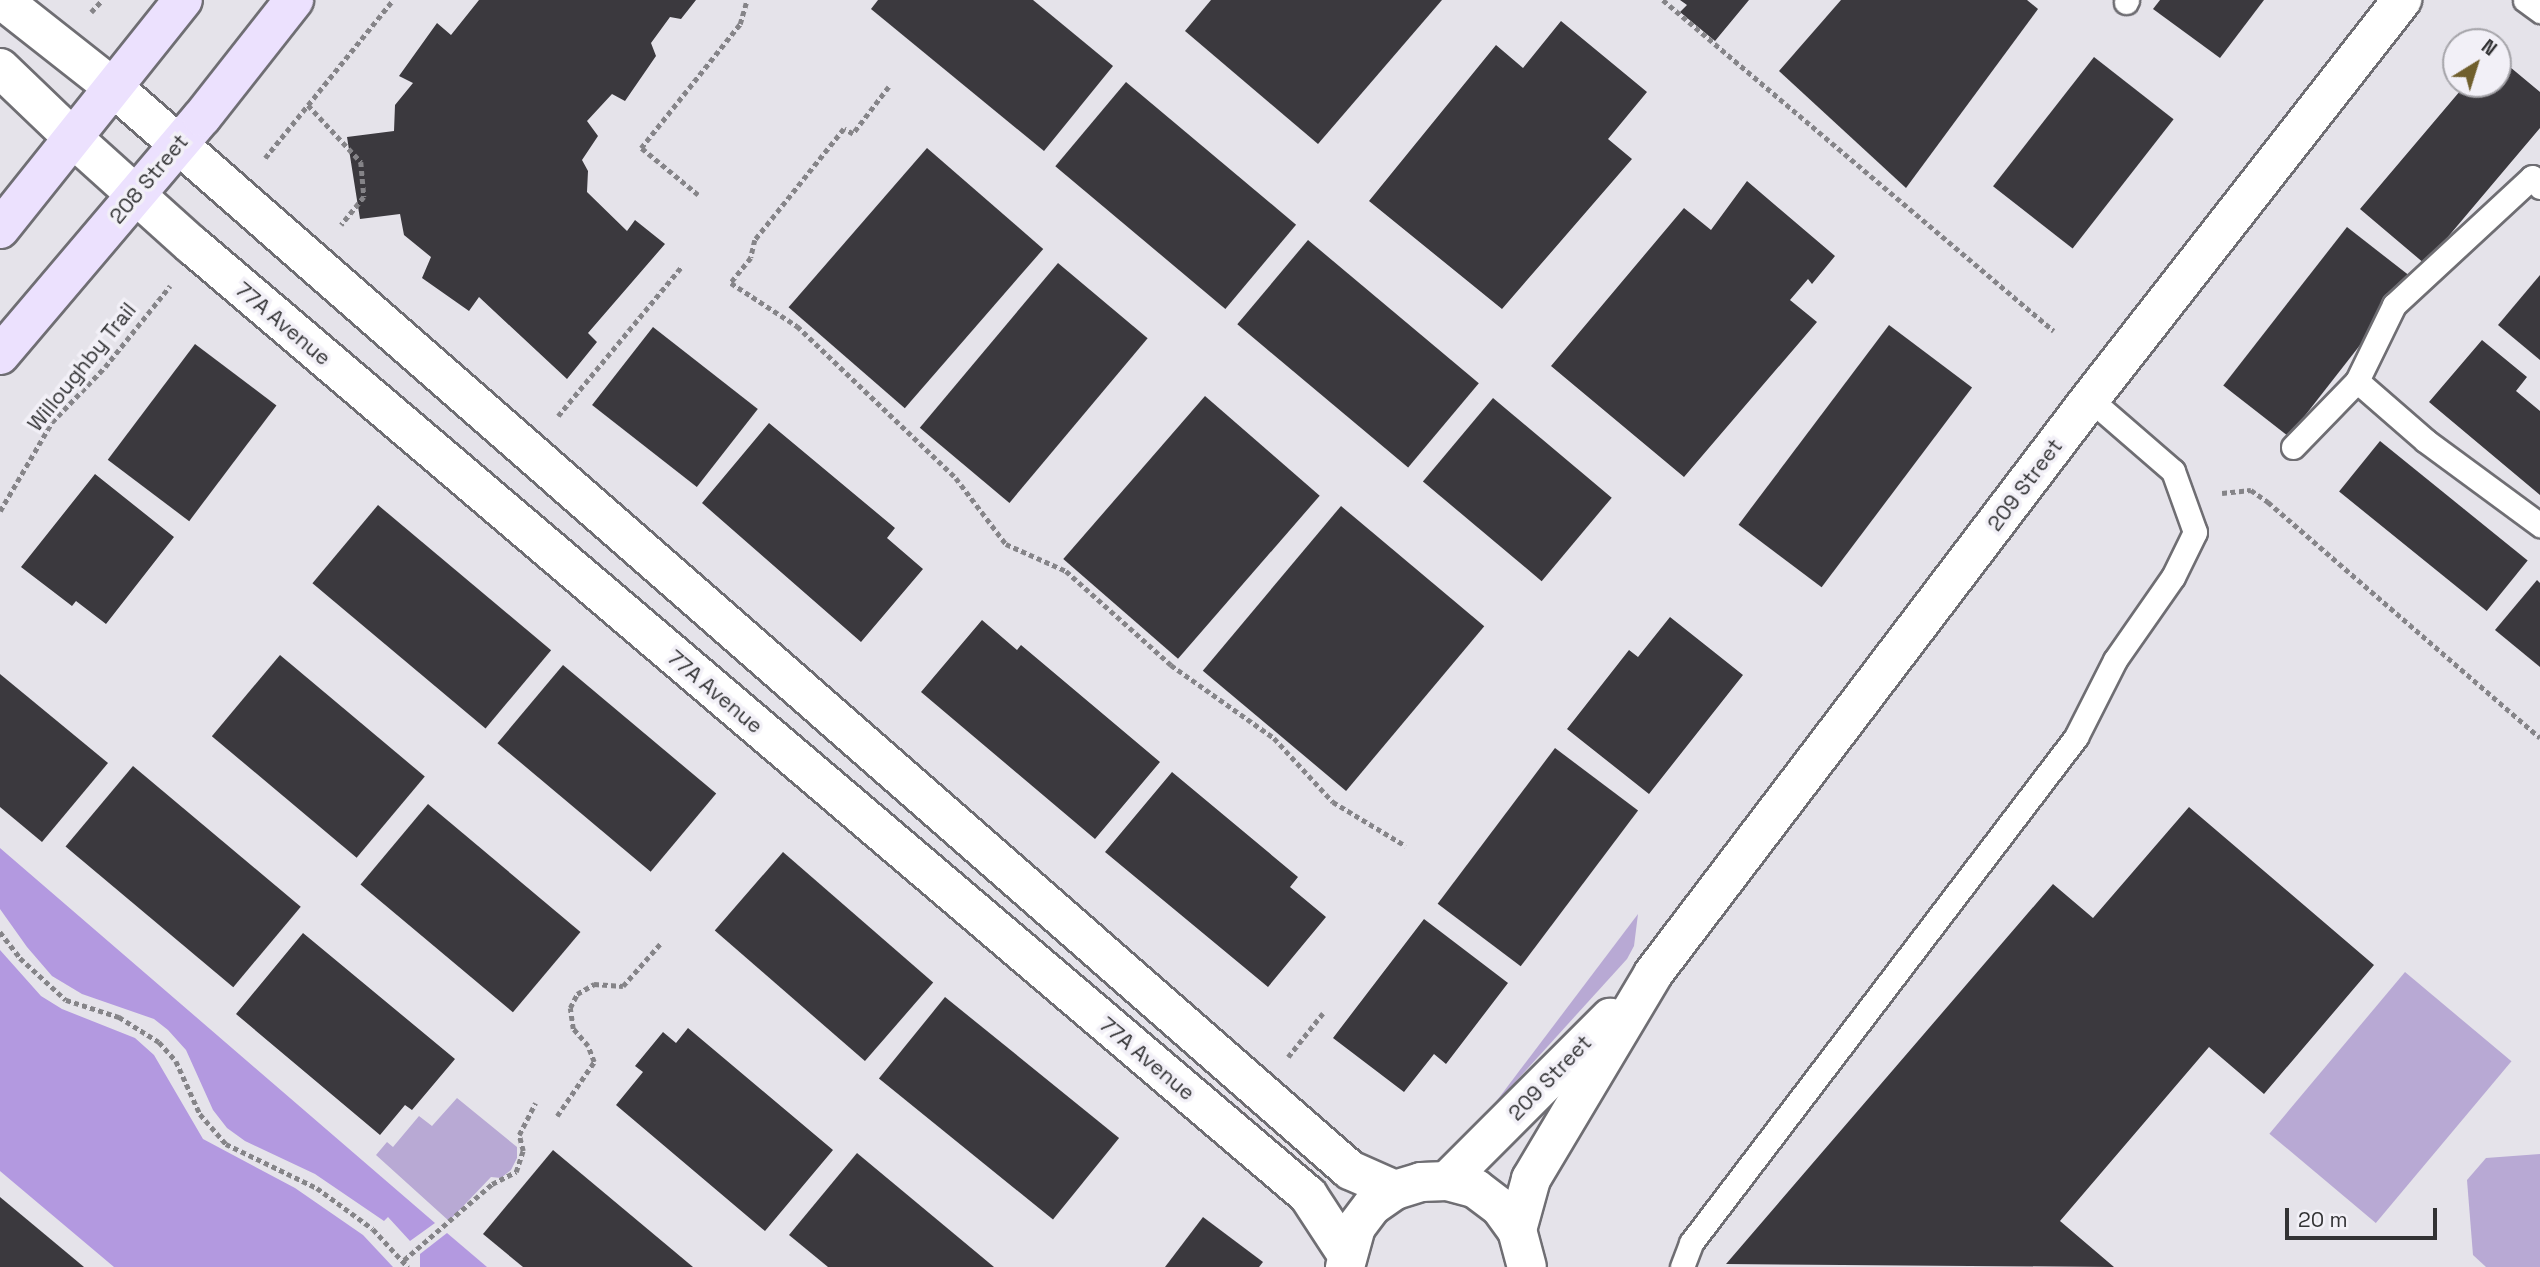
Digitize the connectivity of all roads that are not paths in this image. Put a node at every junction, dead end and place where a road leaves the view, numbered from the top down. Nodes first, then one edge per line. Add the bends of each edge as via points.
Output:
1 (2, 0) edge
2 (184, 0) edge
3 (294, 0) edge
4 (2402, 0) edge
5 (2525, 0) edge
6 (2540, 11) edge
7 (0, 68) edge
8 (114, 88) junction
9 (73, 138) junction
10 (178, 146) junction
11 (2537, 174) edge
12 (135, 197) junction
13 (0, 229) edge
14 (0, 355) edge
15 (2357, 381) junction
16 (2090, 399) junction
17 (2293, 447) dead end
18 (2540, 525) edge
19 (1653, 974) junction
20 (1447, 1181) junction
21 (1395, 1190) junction
22 (1517, 1230) junction
23 (1346, 1260) edge
24 (1527, 1267) edge
25 (1682, 1267) edge

1 - 8 street
2 - 8 main road
3 - 10 main road, 208 Street
4 - 16 street, 209 Street
5 - 6 lane
7 - 9 street, 77A Avenue
8 - 9 main road
8 - 10 street
9 - 12 street, 77A Avenue
9 - 13 main road
10 - 12 main road, 208 Street
10 - 21 street via 1350,1170
11 - 15 lane via 2394,305
12 - 14 main road, 208 Street
12 - 23 street, 77A Avenue via 1308,1195
15 - 17 lane
15 - 18 lane via 2426,441
16 - 19 street, 209 Street
16 - 25 lane via 2173,471 2195,532 2173,577 2115,660 2076,737 1691,1243
19 - 20 street, 209 Street
19 - 22 street, 209 Street via 1531,1179
20 - 21 street
20 - 22 street via 1476,1189 1500,1207
21 - 23 street via 1372,1206 1356,1227
22 - 24 street

